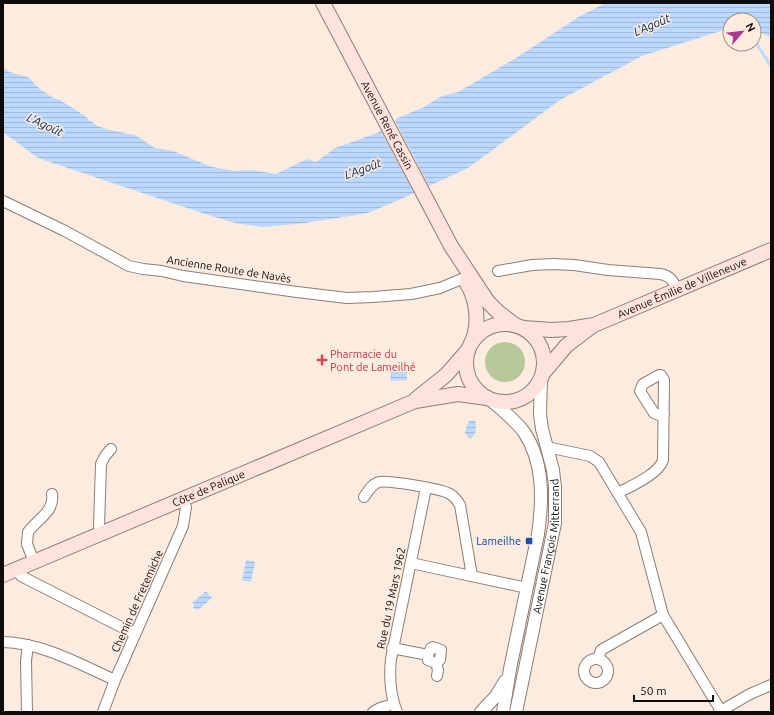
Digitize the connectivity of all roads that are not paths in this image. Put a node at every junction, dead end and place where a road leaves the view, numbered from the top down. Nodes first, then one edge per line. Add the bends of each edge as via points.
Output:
1 (323, 3) edge
2 (3, 201) edge
3 (451, 246) junction
4 (771, 250) edge
5 (498, 271) dead end
6 (464, 278) junction
7 (677, 290) junction
8 (594, 325) junction
9 (519, 326) junction
10 (470, 347) junction
11 (543, 376) junction
12 (489, 399) junction
13 (415, 401) junction
14 (664, 415) dead end
15 (547, 447) junction
16 (111, 449) dead end
17 (426, 488) junction
18 (618, 493) junction
19 (52, 494) dead end
20 (364, 497) dead end
21 (185, 503) junction
22 (102, 533) junction
23 (34, 562) junction
24 (411, 563) junction
25 (20, 572) junction
26 (3, 575) edge
27 (472, 576) junction
28 (527, 588) junction
29 (663, 614) junction
30 (137, 630) junction
31 (3, 642) edge
32 (28, 645) junction
33 (392, 648) junction
34 (598, 660) dead end
35 (510, 669) junction
36 (437, 676) dead end
37 (115, 680) junction
38 (771, 685) edge
39 (396, 708) edge
40 (487, 711) edge
41 (720, 711) edge
42 (27, 712) edge
43 (103, 712) edge
44 (373, 712) edge
45 (503, 712) edge
46 (516, 712) edge

1 - 3 main road, Avenue René Cassin
2 - 6 street, Ancienne Route de Navès via 129,266 183,276 347,298 411,294 440,288
3 - 6 main road, Avenue René Cassin
3 - 9 main road, Avenue René Cassin via 488,302
4 - 7 main road, Avenue Émilie de Villeneuve
5 - 7 street via 553,264 660,274 669,276
6 - 10 main road, Avenue René Cassin via 472,293 475,308 476,333
7 - 8 main road, Avenue Émilie de Villeneuve
8 - 9 main road, Avenue Émilie de Villeneuve via 551,330
8 - 11 main road, Avenue Émilie de Villeneuve via 566,346
9 - 10 main road via 495,325 482,332
9 - 11 main road via 534,336 541,347 544,359
10 - 12 main road via 466,361 471,383
10 - 13 main road, Côte de Palique via 446,375
11 - 12 main road via 526,397 503,402
11 - 15 street, Avenue François Mitterrand via 540,414
12 - 13 main road, Côte de Palique via 458,394
12 - 28 street, Avenue François Mitterrand via 524,433 539,469 542,492 540,520
13 - 21 main road, Côte de Palique
14 - 18 street via 661,466
15 - 18 street via 595,458
15 - 46 street, Avenue François Mitterrand via 555,487 555,523
16 - 22 street via 101,464 99,526
17 - 20 street via 386,481 375,484
17 - 24 street, Rue du 19 Mars 1962
17 - 27 street via 447,492 460,505
18 - 29 street via 641,532
19 - 23 street via 53,499 48,510 28,532 27,544
21 - 22 main road, Côte de Palique
21 - 30 street, Chemin de Fretemiche via 186,513 180,534
22 - 23 main road, Côte de Palique
23 - 25 main road, Côte de Palique
24 - 27 street
24 - 33 street, Rue du 19 Mars 1962
25 - 26 main road, Côte de Palique
25 - 30 street via 131,632
27 - 28 street
28 - 35 street, Avenue François Mitterrand
29 - 34 street via 601,650
29 - 41 street
30 - 37 street, Chemin de Fretemiche
31 - 32 street
32 - 37 street via 52,651
32 - 42 street
33 - 36 street via 428,655 428,660 436,663
33 - 39 street, Rue du 19 Mars 1962 via 390,677
35 - 40 street
35 - 45 street, Avenue François Mitterrand
37 - 43 street, Chemin de Fretemiche
38 - 41 street
39 - 44 street via 380,708

